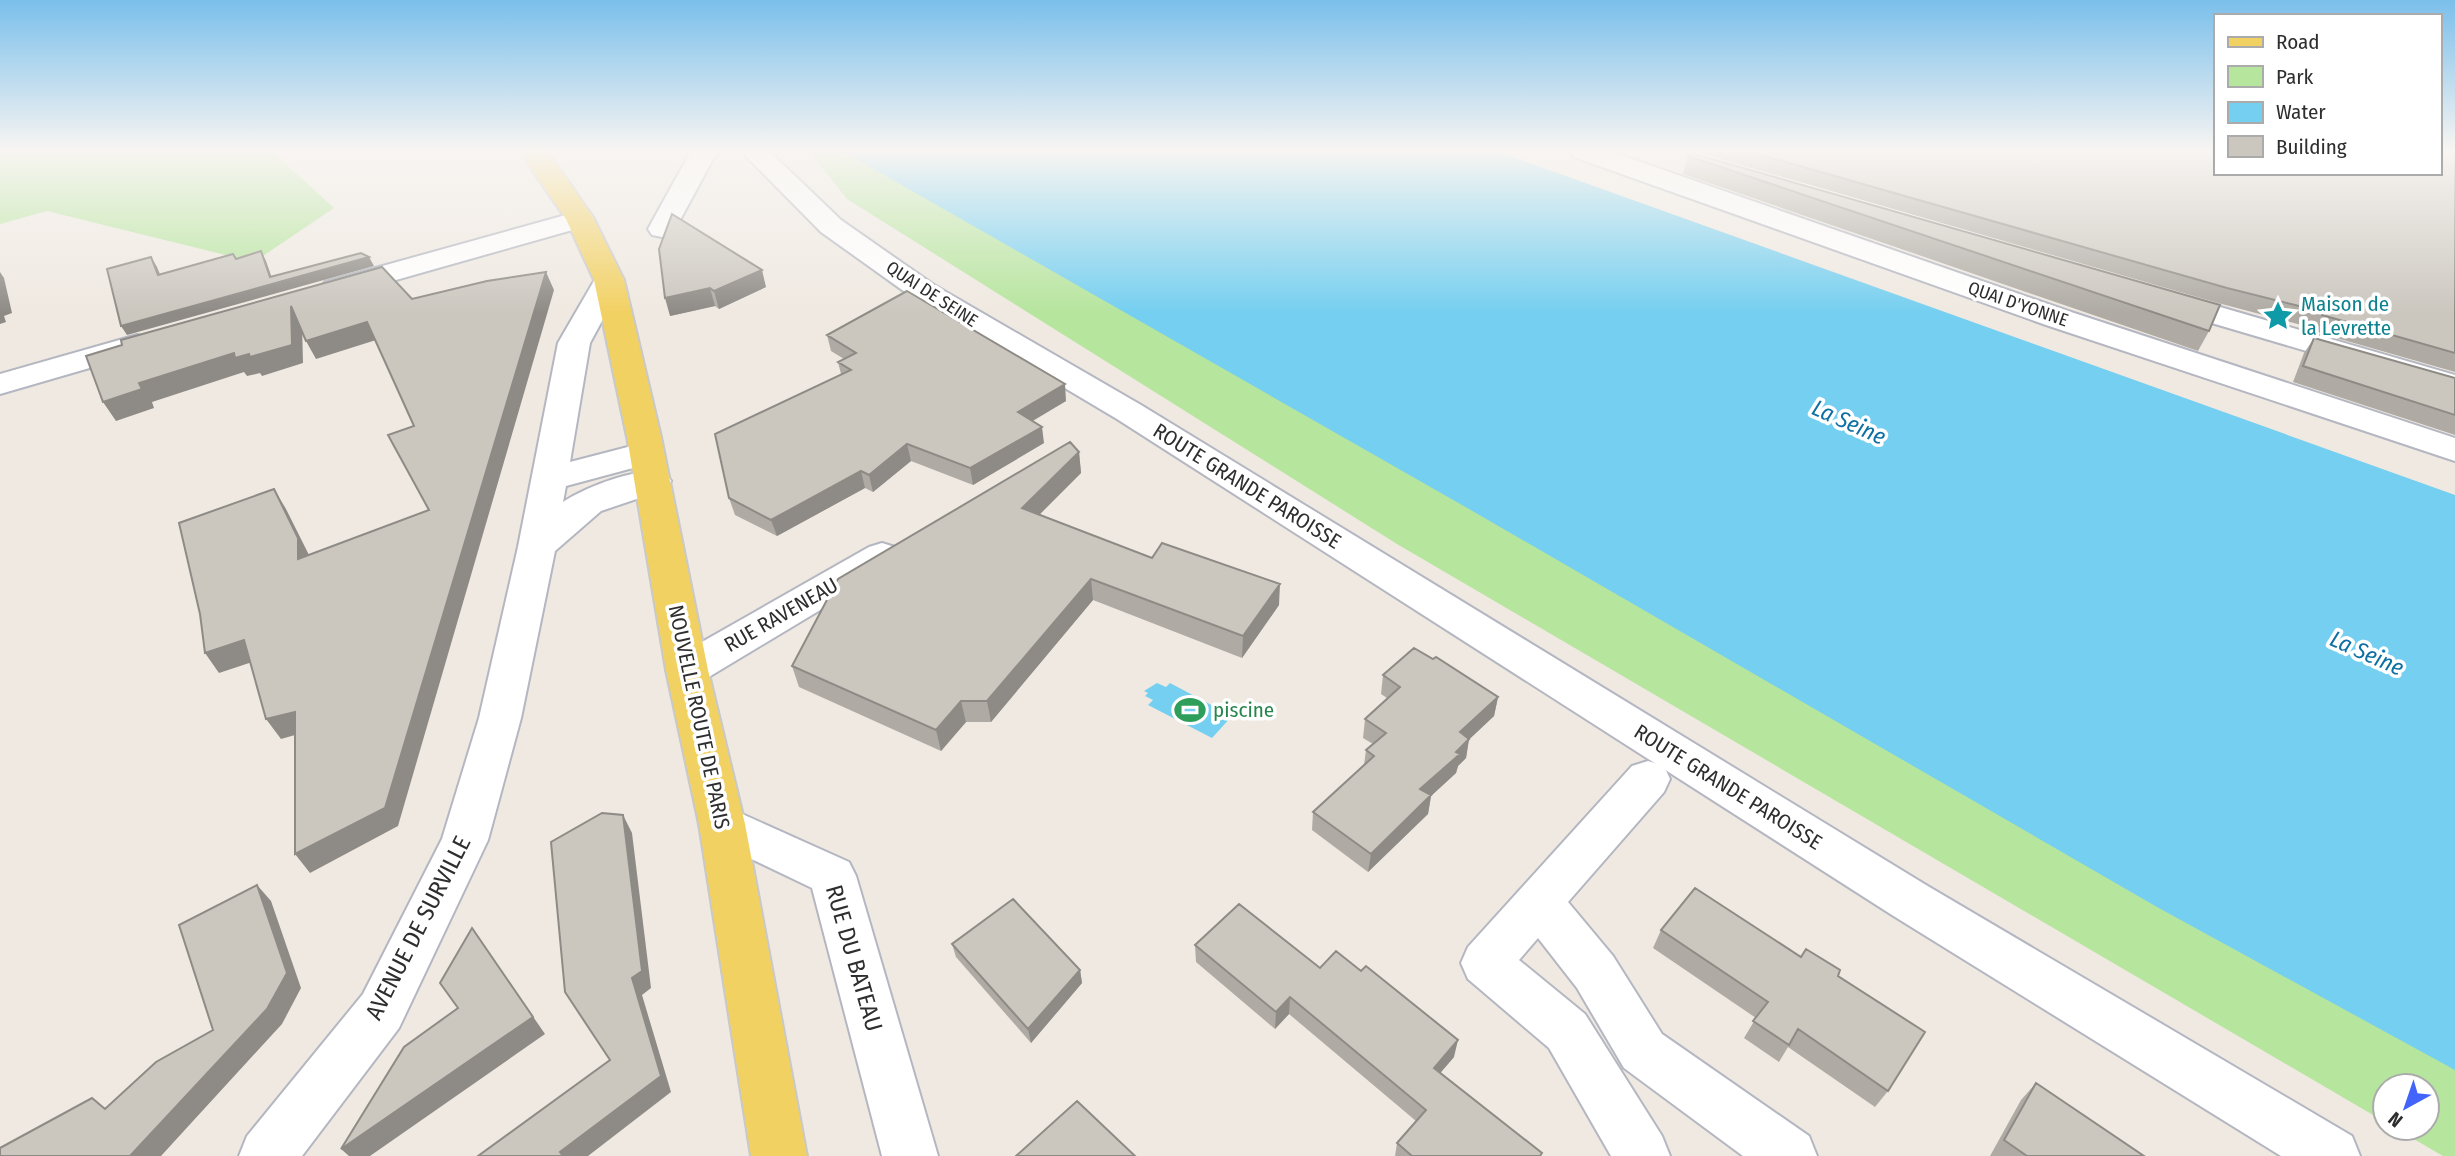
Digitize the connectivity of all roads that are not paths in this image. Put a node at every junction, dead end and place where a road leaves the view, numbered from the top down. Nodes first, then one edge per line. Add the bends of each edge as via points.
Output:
1 (570, 205) edge
2 (675, 205) edge
3 (809, 205) edge
4 (1736, 205) edge
5 (580, 219) junction
6 (662, 229) dead end
7 (609, 280) junction
8 (2139, 292) edge
9 (312, 295) edge
10 (167, 335) edge
11 (0, 384) edge
12 (2455, 385) edge
13 (1129, 412) joint
14 (2455, 450) edge
15 (650, 467) junction
16 (547, 480) junction
17 (912, 538) edge
18 (537, 547) junction
19 (687, 670) junction
20 (1648, 779) dead end
21 (722, 824) junction
22 (1539, 902) junction
23 (1770, 1150) edge
24 (267, 1156) edge
25 (779, 1156) edge
26 (910, 1156) edge
27 (1642, 1156) edge
28 (2332, 1156) edge

1 - 5 main road
2 - 6 street
3 - 13 street, QUAI DE SEINE via 831,226 923,291
4 - 14 street, QUAI D'YONNE
5 - 7 main road, NOUVELLE ROUTE DE PARIS
5 - 9 street
7 - 15 main road, NOUVELLE ROUTE DE PARIS
7 - 16 street, AVENUE DE SURVILLE via 574,344
8 - 12 street
10 - 11 street
13 - 28 street, ROUTE GRANDE PAROISSE via 1898,893
15 - 16 street
15 - 18 street via 573,510
15 - 19 main road, NOUVELLE ROUTE DE PARIS
16 - 18 street, AVENUE DE SURVILLE
17 - 19 street, RUE RAVENEAU
18 - 24 street, AVENUE DE SURVILLE via 500,718 465,840 381,1010
19 - 21 main road, NOUVELLE ROUTE DE PARIS
20 - 22 street
21 - 25 main road, NOUVELLE ROUTE DE PARIS
21 - 26 street, RUE DU BATEAU via 832,876
22 - 23 street via 1595,972 1643,1051
22 - 27 street via 1486,962 1567,1031

